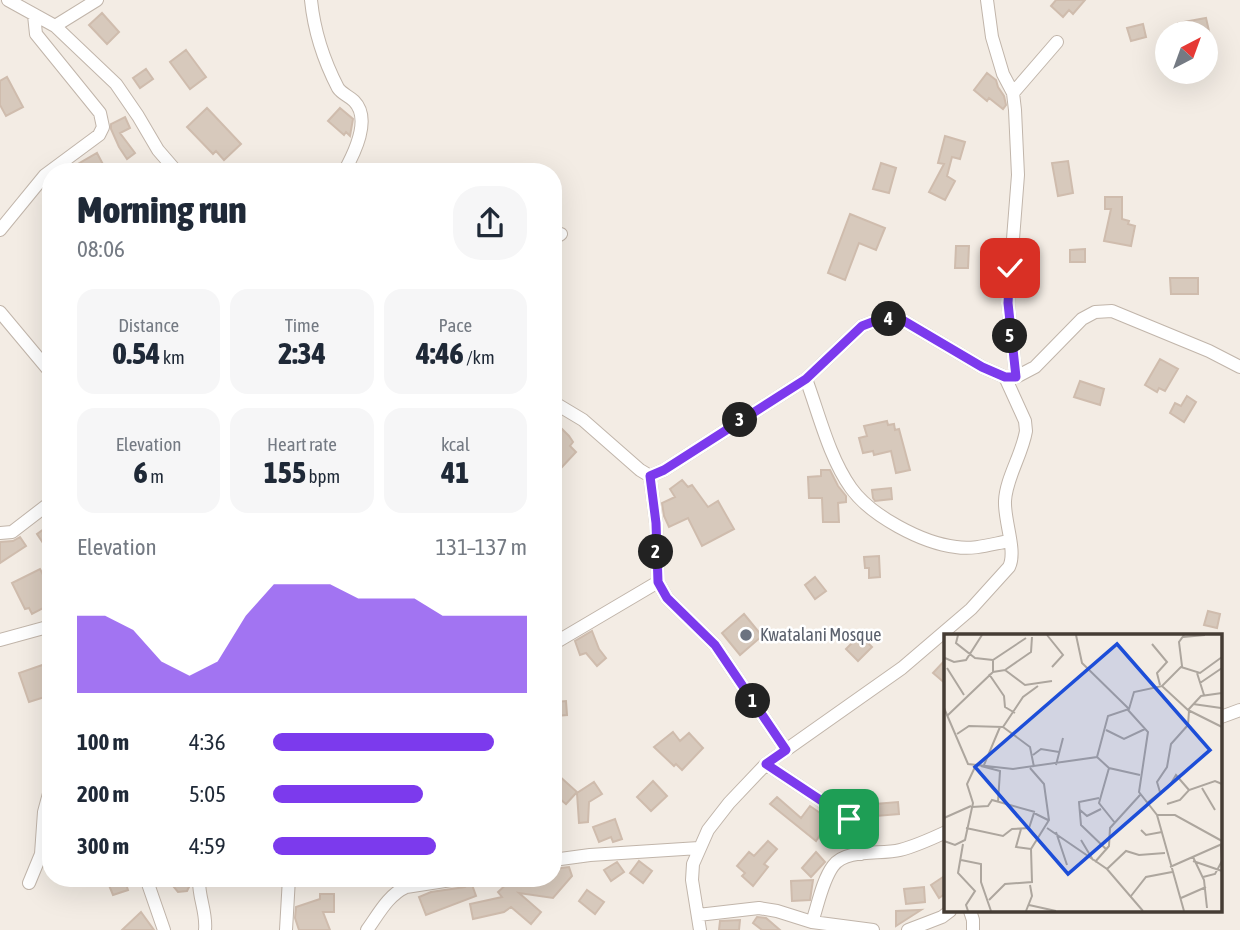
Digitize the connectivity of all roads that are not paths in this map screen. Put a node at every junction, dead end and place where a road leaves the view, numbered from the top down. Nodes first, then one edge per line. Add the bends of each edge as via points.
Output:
1 (8, 0) edge
2 (97, 0) edge
3 (311, 0) edge
4 (987, 0) edge
5 (34, 15) junction
6 (55, 26) junction
7 (1057, 42) dead end
8 (1013, 93) junction
9 (61, 163) edge
10 (169, 163) edge
11 (348, 163) edge
12 (42, 179) edge
13 (0, 230) edge
14 (0, 312) edge
15 (42, 362) edge
16 (1240, 367) edge
17 (1011, 377) junction
18 (806, 379) junction
19 (562, 407) edge
20 (650, 476) junction
21 (42, 509) edge
22 (0, 533) edge
23 (1009, 541) junction
24 (658, 582) junction
25 (42, 628) edge
26 (562, 639) edge
27 (0, 640) edge
28 (1240, 710) edge
29 (1222, 717) edge
30 (786, 750) junction
31 (766, 764) junction
32 (42, 832) edge
33 (944, 833) edge
34 (699, 848) junction
35 (862, 855) junction
36 (562, 859) edge
37 (29, 883) dead end
38 (149, 887) edge
39 (199, 887) edge
40 (288, 887) edge
41 (406, 887) edge
42 (949, 912) edge
43 (970, 912) edge
44 (698, 915) junction
45 (812, 922) junction
46 (164, 930) edge
47 (205, 930) edge
48 (286, 930) edge
49 (367, 930) edge
50 (700, 930) edge
51 (873, 930) edge
52 (908, 930) edge
53 (973, 930) edge

1 - 5 street
2 - 6 street
3 - 11 street via 315,29 334,79 360,111 361,135
4 - 8 street via 992,37
5 - 6 street
5 - 9 street via 36,34 100,113 103,127
6 - 10 street via 116,84
7 - 8 street
8 - 17 street via 1018,175 1008,303
12 - 13 street
14 - 15 street
16 - 17 street via 1112,311 1082,319 1035,367
17 - 18 street via 952,351 904,321 883,318 862,326
17 - 23 street via 1026,431 1005,496
18 - 20 street
18 - 23 street via 842,472 863,502 912,532 946,545 971,548
19 - 20 street
20 - 24 street
21 - 22 street via 12,532
23 - 30 street via 1013,560 1009,568 971,609 879,686
24 - 26 street
24 - 30 street via 667,598 715,645
25 - 27 street
28 - 29 street
30 - 31 street
31 - 34 street via 729,803
31 - 35 street via 849,819
32 - 37 street via 39,862
33 - 35 street via 899,851
34 - 36 street
34 - 44 street via 692,880
35 - 45 street via 835,863
38 - 46 street
39 - 47 street
40 - 48 street
41 - 49 street via 391,896
42 - 52 street
43 - 53 street
44 - 45 street via 759,908
44 - 50 street
45 - 51 street

